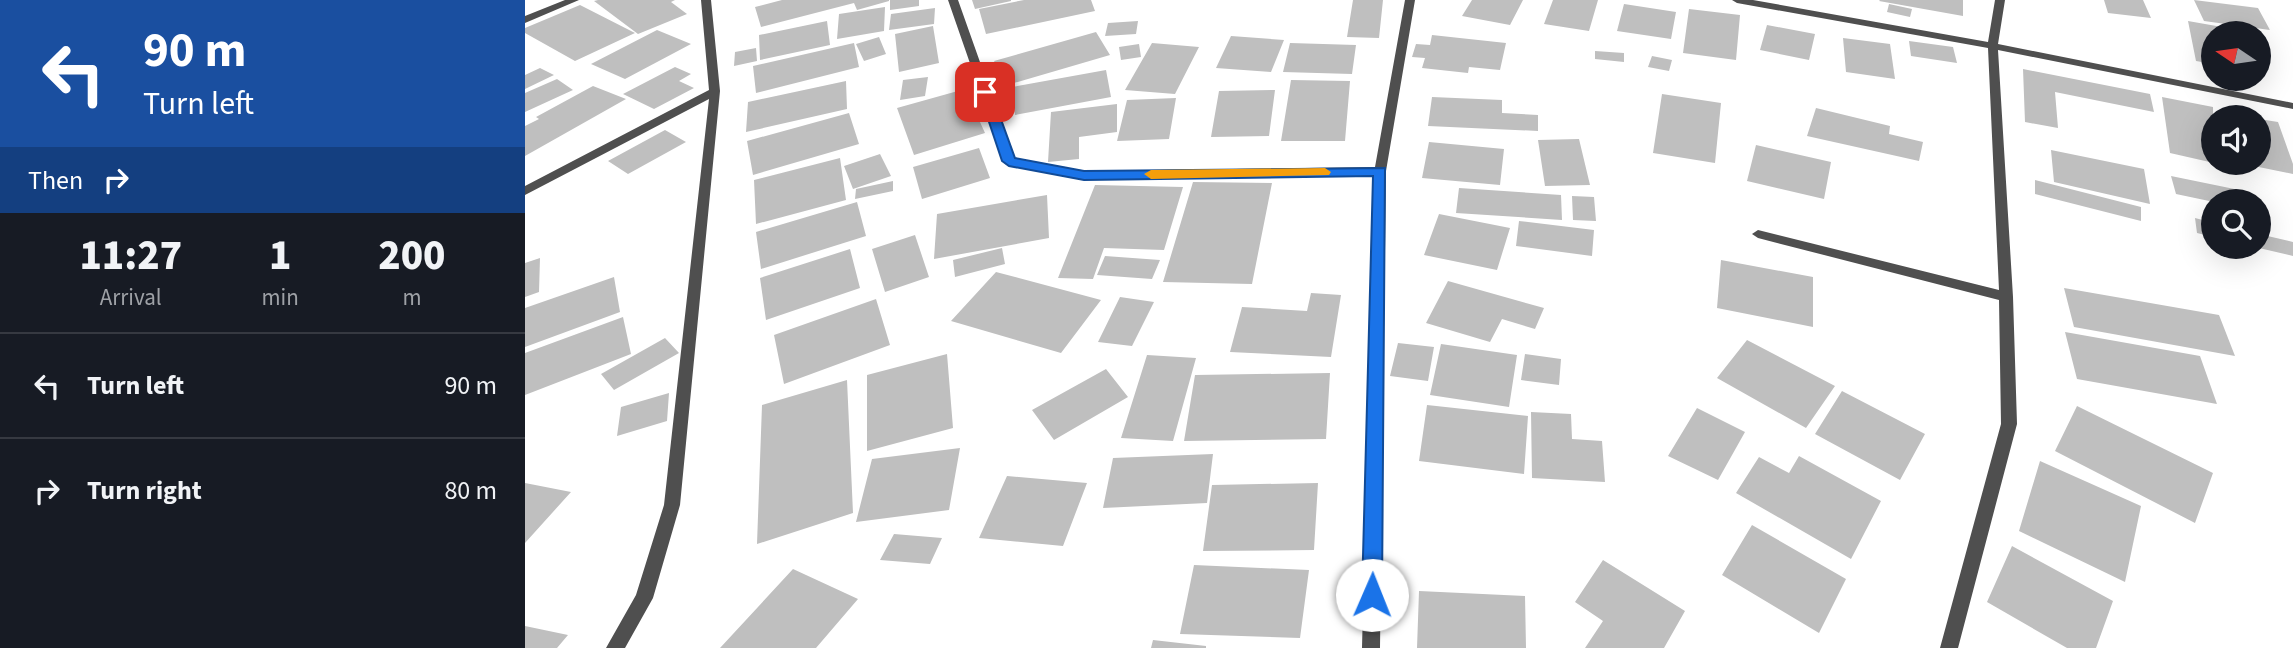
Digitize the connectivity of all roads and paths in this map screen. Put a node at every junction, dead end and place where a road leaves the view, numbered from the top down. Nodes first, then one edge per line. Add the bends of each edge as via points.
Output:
1 (575, 0) edge
2 (706, 0) edge
3 (953, 0) edge
4 (1410, 0) edge
5 (1737, 0) edge
6 (2000, 0) edge
7 (525, 19) edge
8 (1993, 46) junction
9 (715, 91) junction
10 (2293, 106) edge
11 (1380, 171) junction
12 (525, 191) edge
13 (1758, 234) dead end
14 (2006, 297) junction
15 (615, 648) edge
16 (1371, 648) edge
17 (1949, 648) edge

1 - 7 street
2 - 9 street
3 - 11 street via 1009,161 1084,175
4 - 11 street
5 - 8 street
6 - 8 street
8 - 10 street
8 - 14 street
9 - 12 street
9 - 15 street via 672,505 644,598
11 - 16 street
13 - 14 street
14 - 17 street via 2009,424

